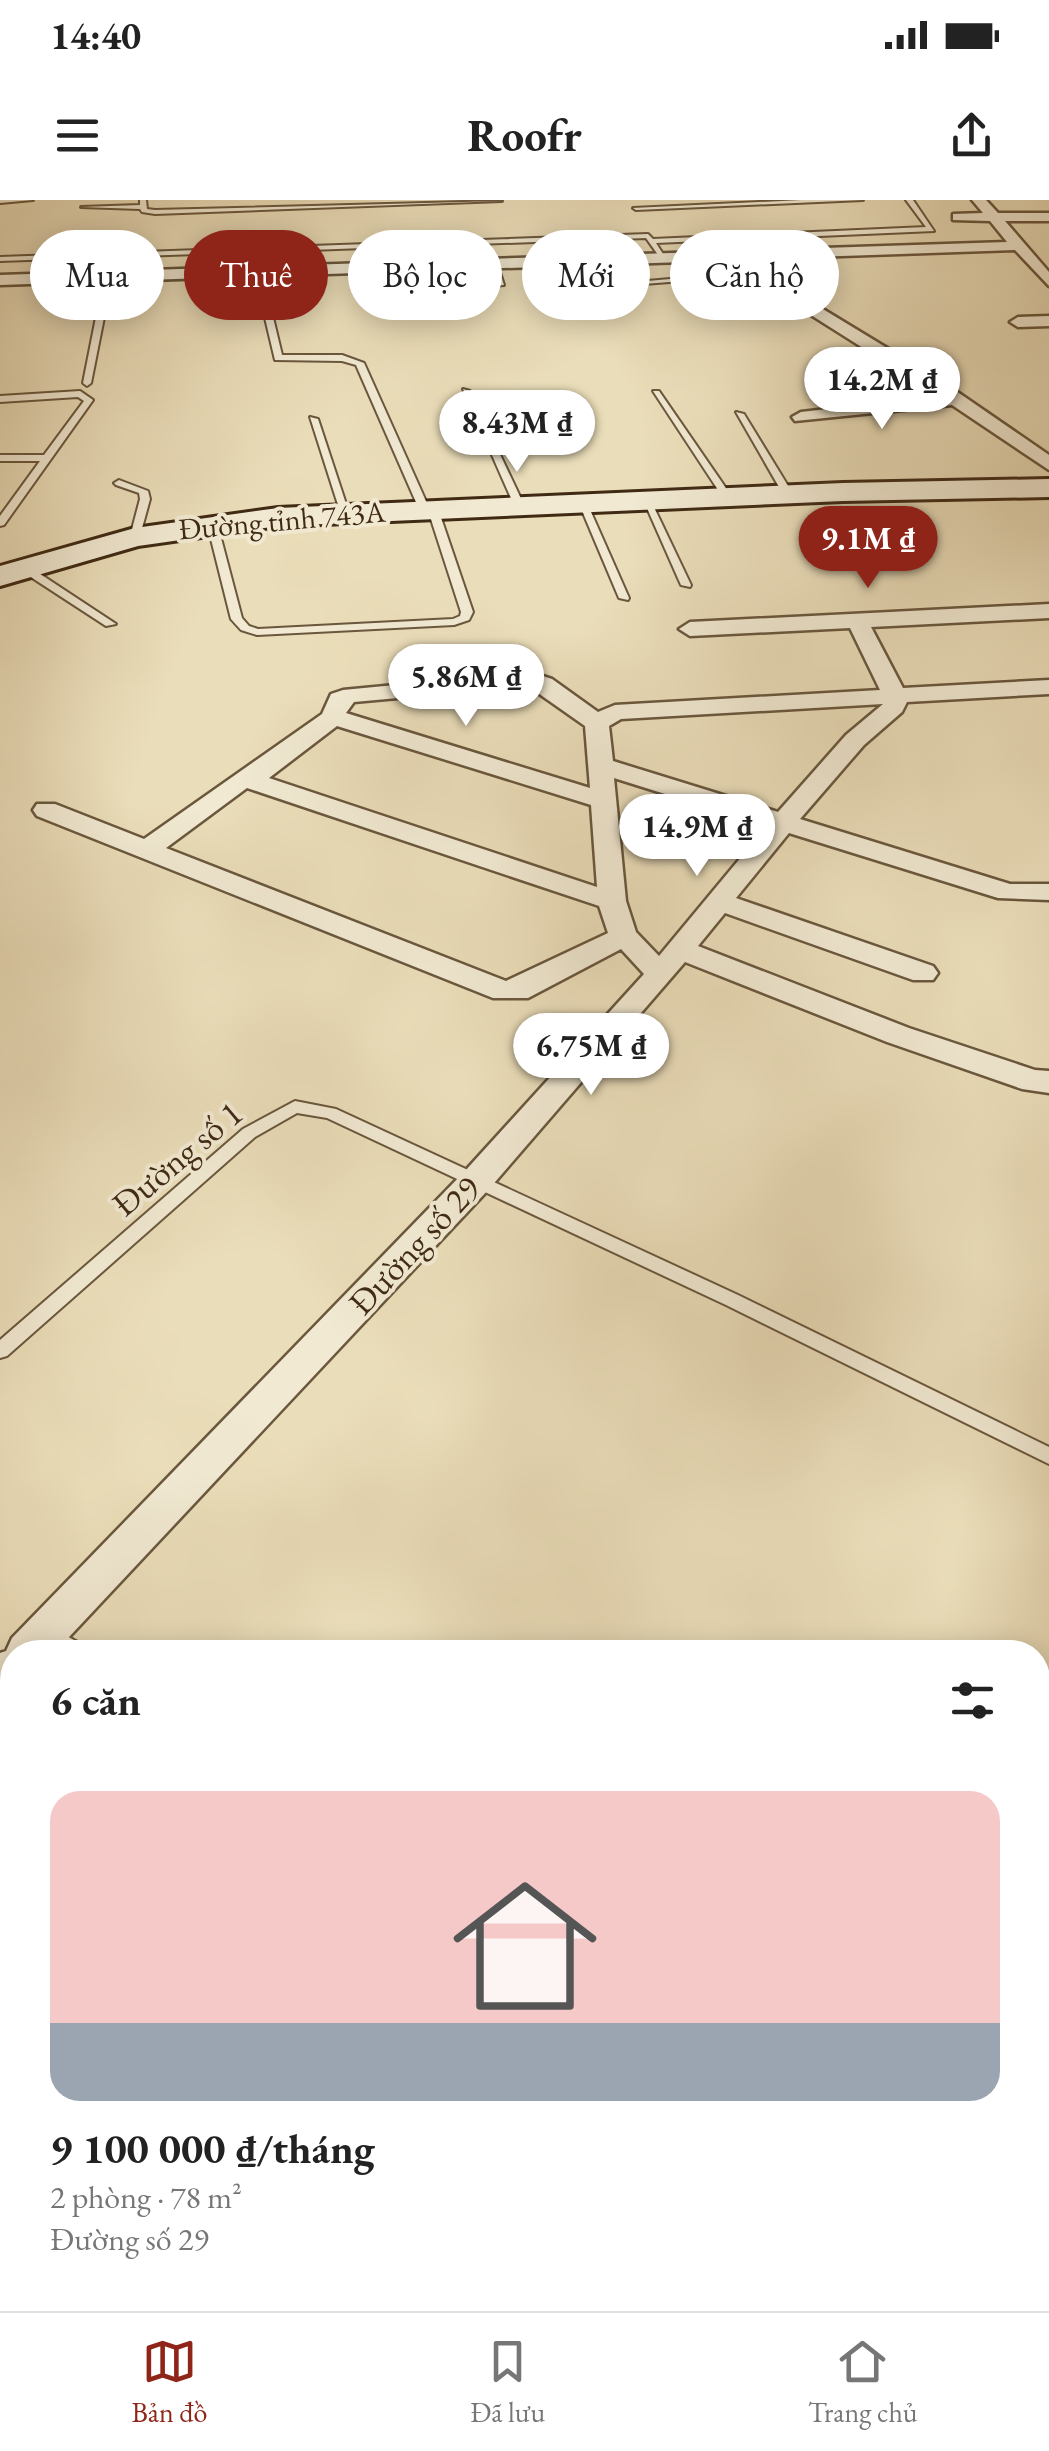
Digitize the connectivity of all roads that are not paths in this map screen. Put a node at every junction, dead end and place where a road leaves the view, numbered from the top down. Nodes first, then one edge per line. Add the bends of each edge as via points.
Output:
1 (30, 200) edge
2 (499, 200) edge
3 (860, 200) edge
4 (909, 200) edge
5 (1049, 200) edge
6 (0, 201) edge
7 (980, 201) edge
8 (804, 202) edge
9 (143, 204) edge
10 (313, 204) edge
11 (633, 204) edge
12 (84, 207) dead end
13 (868, 210) dead end
14 (814, 212) junction
15 (752, 215) dead end
16 (1049, 216) edge
17 (991, 218) junction
18 (646, 230) edge
19 (650, 238) joint
20 (522, 242) edge
21 (978, 245) junction
22 (1018, 246) junction
23 (839, 250) edge
24 (660, 257) junction
25 (670, 257) edge
26 (0, 259) edge
27 (1040, 259) edge
28 (502, 263) edge
29 (348, 269) edge
30 (164, 276) edge
31 (30, 279) edge
32 (0, 280) edge
33 (1049, 280) edge
34 (100, 320) edge
35 (269, 320) edge
36 (832, 320) edge
37 (1049, 320) edge
38 (1018, 322) dead end
39 (87, 383) dead end
40 (466, 391) dead end
41 (656, 392) dead end
42 (0, 399) edge
43 (958, 400) junction
44 (738, 414) dead end
45 (802, 417) dead end
46 (313, 418) dead end
47 (0, 458) edge
48 (48, 458) junction
49 (1049, 464) edge
50 (118, 483) dead end
51 (1049, 488) edge
52 (788, 494) junction
53 (727, 497) junction
54 (646, 501) junction
55 (582, 503) junction
56 (519, 506) junction
57 (429, 509) junction
58 (346, 511) junction
59 (0, 523) edge
60 (212, 523) junction
61 (135, 537) junction
62 (7, 572) edge
63 (686, 585) dead end
64 (624, 598) dead end
65 (1049, 611) edge
66 (856, 618) junction
67 (110, 624) dead end
68 (690, 629) dead end
69 (1049, 687) edge
70 (894, 695) junction
71 (333, 717) junction
72 (597, 722) junction
73 (599, 765) junction
74 (250, 780) junction
75 (606, 801) junction
76 (46, 810) dead end
77 (782, 822) junction
78 (147, 850) junction
79 (1049, 892) edge
80 (612, 901) junction
81 (717, 901) junction
82 (624, 936) junction
83 (669, 962) junction
84 (922, 973) dead end
85 (1049, 1082) edge
86 (476, 1180) junction
87 (0, 1352) edge
88 (1049, 1456) edge
89 (54, 1640) edge

1 - 6 lane
2 - 10 lane
3 - 8 lane
4 - 19 lane via 932,229
5 - 7 street
7 - 17 street
8 - 11 lane
8 - 14 lane
9 - 10 lane via 144,211 155,212
9 - 12 lane
11 - 18 lane
13 - 14 lane
14 - 15 lane
16 - 17 street
17 - 21 street via 954,213
17 - 22 street
19 - 24 lane
20 - 26 lane
21 - 22 street
21 - 23 street
22 - 27 street
24 - 25 street
24 - 28 street
27 - 33 street
29 - 30 street
31 - 32 street
34 - 39 lane
35 - 57 lane via 278,358 360,363
36 - 43 street
37 - 38 street
40 - 56 lane
41 - 53 lane
42 - 48 lane via 80,394 89,400
43 - 45 street
43 - 49 street
44 - 52 lane
46 - 58 lane
47 - 48 lane
48 - 59 lane
50 - 61 lane via 144,491
51 - 52 main road, Đường tỉnh 743A
52 - 53 main road, Đường tỉnh 743A
53 - 54 main road, Đường tỉnh 743A
54 - 55 main road, Đường tỉnh 743A
54 - 63 lane
55 - 56 main road, Đường tỉnh 743A
55 - 64 lane
56 - 57 main road, Đường tỉnh 743A
57 - 58 main road, Đường tỉnh 743A
57 - 60 lane via 467,612 454,622 295,632 245,628
58 - 60 main road, Đường tỉnh 743A
60 - 61 main road, Đường tỉnh 743A
61 - 62 main road, Đường tỉnh 743A
62 - 67 lane
65 - 66 street
66 - 68 street
66 - 70 street
69 - 70 street
70 - 72 street via 615,712
70 - 77 street via 894,707
71 - 72 street via 339,699 351,695 530,679
71 - 74 street
71 - 75 street
72 - 73 street
73 - 75 street
73 - 77 street
74 - 78 street via 238,781
74 - 80 street
75 - 80 street
76 - 78 street
77 - 79 street via 1008,892
77 - 81 street, Đường số 29
78 - 82 street via 503,991 518,991
80 - 82 street
81 - 83 street, Đường số 29
81 - 84 street
82 - 83 street
83 - 85 street
83 - 86 street, Đường số 29
86 - 87 lane, Đường số 1 via 330,1113 295,1107 249,1133
86 - 88 lane, Đường số 1
86 - 89 street, Đường số 29

